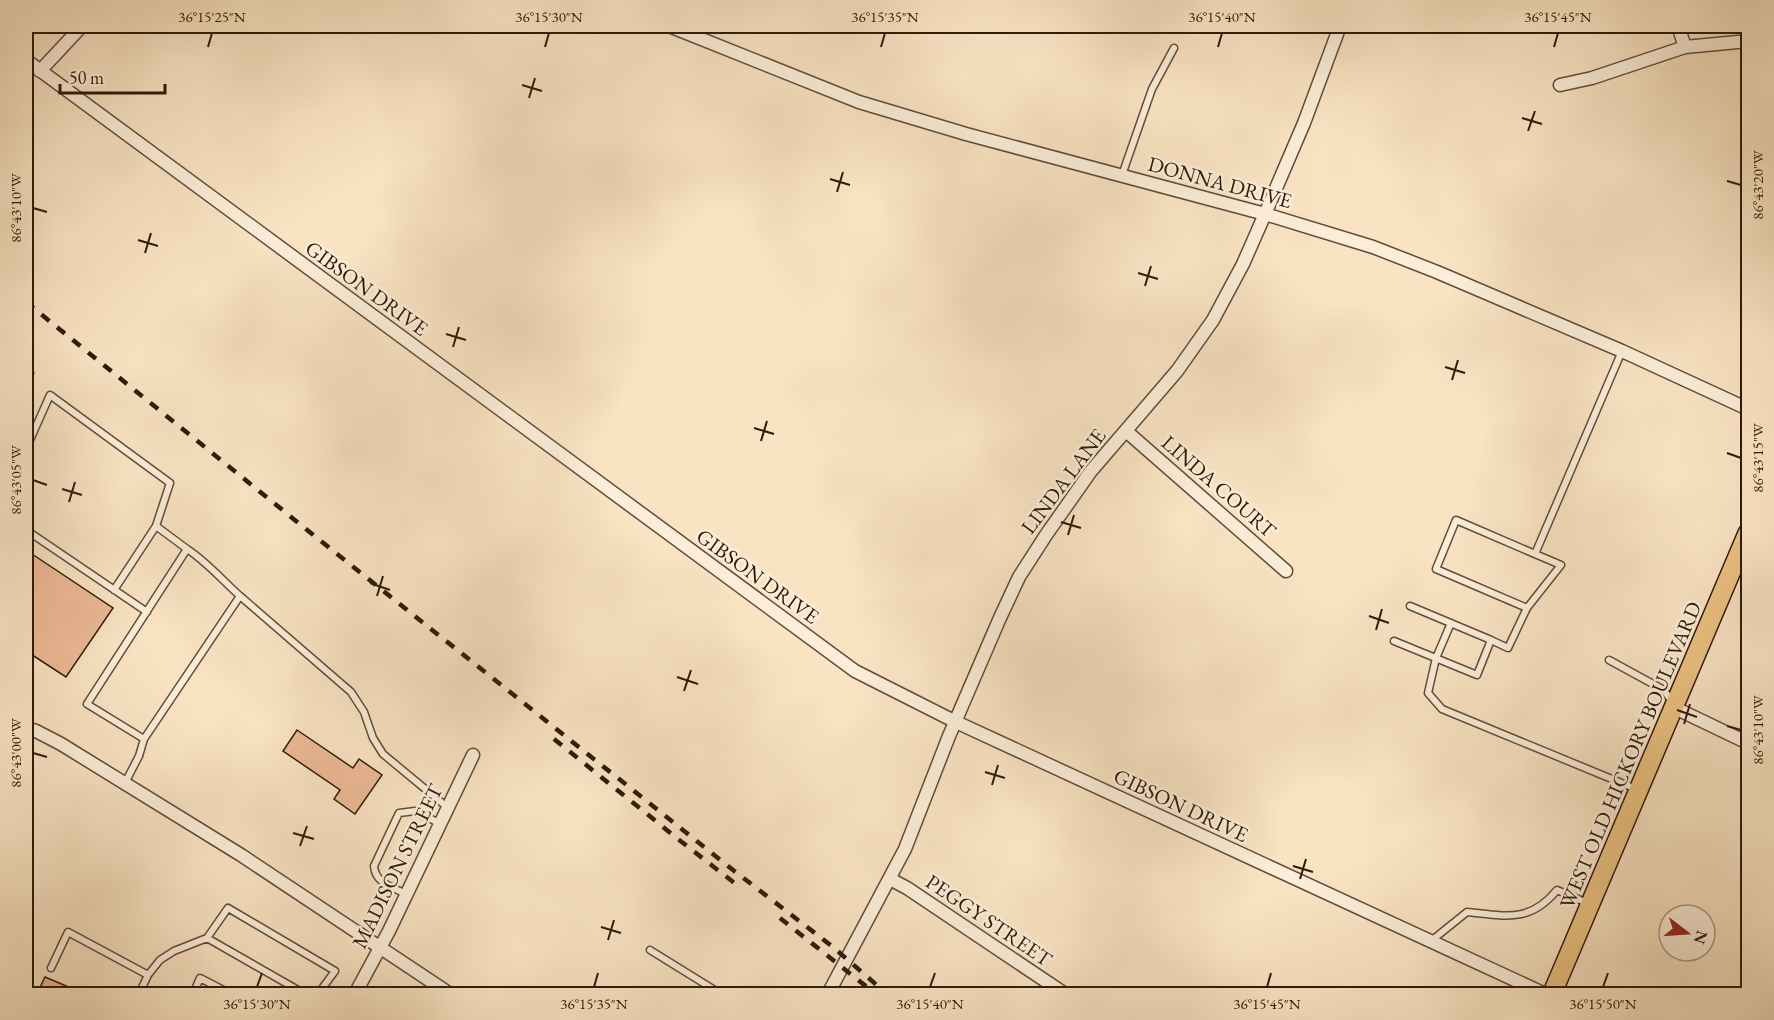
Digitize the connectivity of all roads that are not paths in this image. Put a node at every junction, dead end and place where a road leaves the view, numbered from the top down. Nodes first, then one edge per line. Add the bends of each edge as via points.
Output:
1 (82, 26) edge
2 (669, 26) edge
3 (1340, 26) edge
4 (1678, 26) edge
5 (1749, 41) edge
6 (1685, 47) junction
7 (1174, 48) dead end
8 (26, 60) edge
9 (40, 71) junction
10 (1560, 85) dead end
11 (1122, 175) junction
12 (1265, 214) junction
13 (1622, 351) junction
14 (26, 370) edge
15 (26, 383) edge
16 (1749, 409) edge
17 (1126, 431) junction
18 (26, 449) edge
19 (156, 526) junction
20 (26, 530) edge
21 (1749, 532) edge
22 (187, 549) junction
23 (1536, 554) junction
24 (1286, 571) dead end
25 (114, 590) junction
26 (240, 596) junction
27 (1410, 606) dead end
28 (1527, 609) junction
29 (147, 612) junction
30 (1451, 623) junction
31 (1491, 640) junction
32 (1394, 641) dead end
33 (1436, 658) junction
34 (1609, 660) dead end
35 (1676, 708) junction
36 (26, 722) edge
37 (956, 722) junction
38 (31, 730) edge
39 (144, 739) junction
40 (1749, 743) edge
41 (473, 755) dead end
42 (125, 783) junction
43 (1640, 791) junction
44 (447, 807) junction
45 (439, 824) junction
46 (890, 879) junction
47 (406, 894) junction
48 (1590, 904) junction
49 (207, 938) junction
50 (1429, 942) junction
51 (380, 947) junction
52 (650, 950) dead end
53 (51, 968) dead end
54 (148, 975) junction
55 (139, 994) edge
56 (193, 994) edge
57 (231, 994) edge
58 (305, 994) edge
59 (318, 994) edge
60 (356, 994) edge
61 (450, 994) edge
62 (721, 994) edge
63 (828, 994) edge
64 (1065, 994) edge
65 (1545, 994) edge
66 (1552, 994) edge

1 - 9 street
2 - 11 street, DONNA DRIVE via 848,99
3 - 12 street, LINDA LANE
4 - 6 street
5 - 6 street
6 - 10 street
7 - 11 lane via 1152,89
8 - 9 street, GIBSON DRIVE
9 - 37 street, GIBSON DRIVE via 855,671
11 - 12 street, DONNA DRIVE
12 - 13 street, DONNA DRIVE via 1394,256
12 - 17 street, LINDA LANE via 1213,320 1177,371
13 - 16 street, DONNA DRIVE
13 - 23 lane
14 - 15 lane via 30,373
17 - 24 street, LINDA COURT
17 - 37 street, LINDA LANE via 1073,495 1019,577
18 - 19 lane via 50,395 170,483
19 - 22 lane
19 - 25 lane
20 - 25 lane
21 - 35 main road, WEST OLD HICKORY BOULEVARD
22 - 26 lane
22 - 29 lane
23 - 28 lane via 1561,565
23 - 28 lane via 1456,520 1436,569
25 - 29 lane
26 - 39 lane
26 - 44 lane via 351,692 382,754
27 - 30 lane
28 - 31 lane via 1508,648
29 - 39 lane via 87,704
30 - 31 lane
30 - 33 lane
31 - 33 lane via 1477,675
32 - 33 lane
33 - 43 lane via 1428,693 1442,709
34 - 35 lane via 1664,690
35 - 40 street
35 - 43 main road, WEST OLD HICKORY BOULEVARD
36 - 38 street
37 - 46 street, LINDA LANE
37 - 50 street, GIBSON DRIVE
38 - 42 street via 62,744
39 - 42 lane
41 - 44 street, MADISON STREET
42 - 51 street
43 - 48 main road, WEST OLD HICKORY BOULEVARD
44 - 45 street, MADISON STREET
45 - 47 street, MADISON STREET
45 - 47 lane via 415,811 399,813 374,866 379,880
46 - 63 street, LINDA LANE
46 - 64 street, PEGGY STREET
47 - 51 street, MADISON STREET
48 - 50 lane via 1557,890 1546,904 1522,915 1467,912
48 - 66 main road, WEST OLD HICKORY BOULEVARD
49 - 54 lane via 174,951
49 - 58 lane
49 - 59 lane via 228,908 335,971
50 - 65 street, GIBSON DRIVE
51 - 60 street, MADISON STREET
51 - 61 street
52 - 62 lane
53 - 54 lane via 68,932
54 - 55 lane
56 - 57 lane via 200,978

